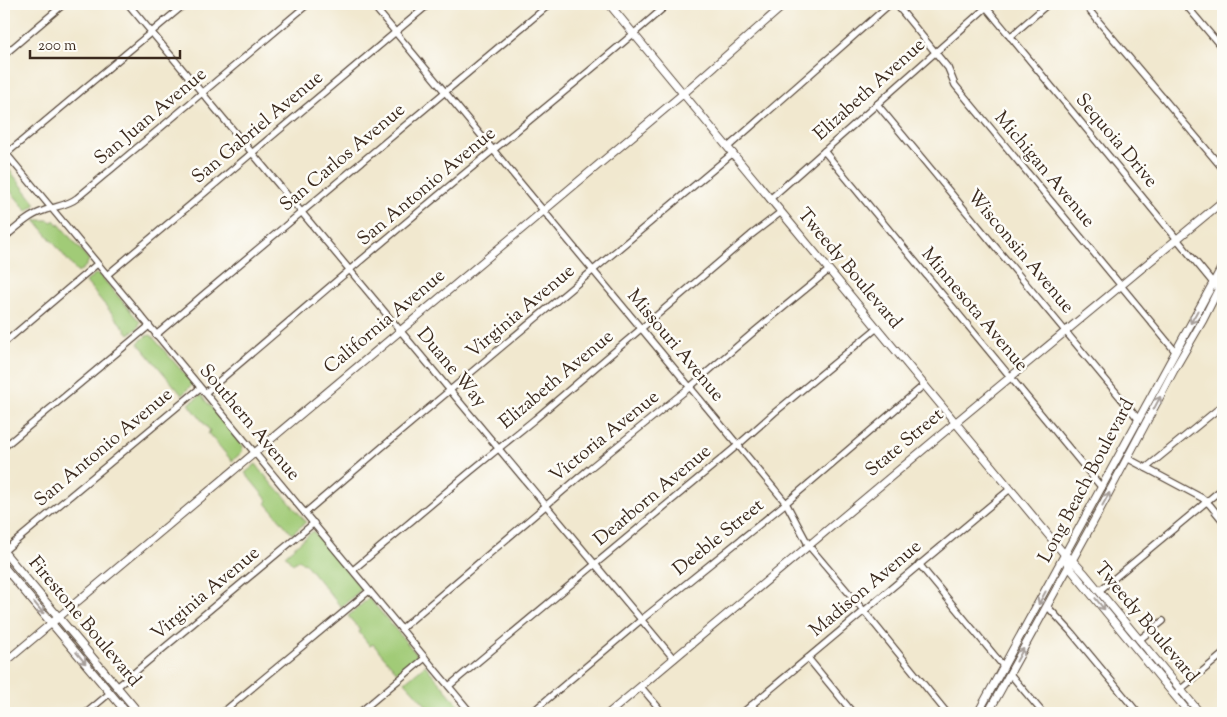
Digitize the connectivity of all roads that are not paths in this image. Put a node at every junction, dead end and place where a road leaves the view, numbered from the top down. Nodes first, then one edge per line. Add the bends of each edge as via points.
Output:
1 (64, 4) edge
2 (128, 4) edge
3 (185, 4) edge
4 (308, 4) edge
5 (372, 4) edge
6 (428, 4) edge
7 (550, 4) edge
8 (609, 4) edge
9 (668, 4) edge
10 (786, 4) edge
11 (890, 4) edge
12 (896, 4) edge
13 (1048, 4) edge
14 (1084, 4) edge
15 (1186, 4) edge
16 (988, 5) edge
17 (152, 32) junction
18 (395, 32) junction
19 (634, 33) junction
20 (1010, 37) junction
21 (1223, 49) edge
22 (935, 52) junction
23 (4, 55) edge
24 (445, 92) junction
25 (202, 93) junction
26 (684, 93) junction
27 (877, 104) junction
28 (728, 147) junction
29 (495, 150) junction
30 (824, 151) junction
31 (5, 152) edge
32 (251, 152) junction
33 (734, 153) junction
34 (1223, 169) edge
35 (770, 199) junction
36 (1223, 201) edge
37 (51, 208) junction
38 (544, 210) junction
39 (301, 212) junction
40 (781, 212) junction
41 (4, 238) edge
42 (1177, 239) junction
43 (97, 264) junction
44 (1223, 265) edge
45 (350, 270) junction
46 (593, 270) junction
47 (829, 270) junction
48 (106, 275) junction
49 (1223, 280) edge
50 (1121, 286) junction
51 (1218, 289) edge
52 (149, 326) junction
53 (641, 328) junction
54 (877, 328) junction
55 (400, 331) junction
56 (1066, 331) junction
57 (156, 335) junction
58 (4, 343) edge
59 (1175, 351) junction
60 (1010, 377) junction
61 (924, 385) junction
62 (690, 387) junction
63 (200, 388) junction
64 (450, 391) junction
65 (204, 393) junction
66 (1223, 405) edge
67 (1139, 420) junction
68 (955, 423) junction
69 (738, 445) junction
70 (4, 447) edge
71 (1133, 447) junction
72 (498, 449) junction
73 (255, 453) junction
74 (1127, 458) junction
75 (1146, 468) junction
76 (1010, 488) junction
77 (1102, 488) junction
78 (1223, 488) edge
79 (1206, 502) junction
80 (786, 503) junction
81 (546, 506) junction
82 (305, 513) junction
83 (1223, 521) edge
84 (314, 523) junction
85 (808, 546) junction
86 (4, 552) edge
87 (1065, 555) junction
88 (1071, 563) junction
89 (595, 564) junction
90 (919, 564) junction
91 (4, 567) edge
92 (353, 570) junction
93 (370, 591) junction
94 (1099, 591) junction
95 (1047, 606) junction
96 (864, 611) junction
97 (58, 618) junction
98 (641, 620) junction
99 (1163, 621) dead end
100 (52, 623) junction
101 (401, 629) junction
102 (1139, 640) junction
103 (1223, 654) edge
104 (425, 658) junction
105 (808, 658) junction
106 (674, 659) junction
107 (4, 663) edge
108 (1004, 667) junction
109 (1010, 674) junction
110 (449, 686) junction
111 (117, 687) junction
112 (641, 687) junction
113 (1180, 690) junction
114 (110, 693) junction
115 (1174, 695) junction
116 (752, 705) junction
117 (86, 713) edge
118 (127, 713) edge
119 (139, 713) edge
120 (222, 713) edge
121 (359, 713) edge
122 (471, 713) edge
123 (531, 713) edge
124 (609, 713) edge
125 (663, 713) edge
126 (742, 713) edge
127 (758, 713) edge
128 (853, 713) edge
129 (947, 713) edge
130 (978, 713) edge
131 (988, 713) edge
132 (1043, 713) edge
133 (1138, 713) edge
134 (1189, 713) edge
135 (1200, 713) edge

1 - 23 street
2 - 17 street, Duane Way
3 - 17 street
4 - 25 street, San Juan Avenue
5 - 18 street, Missouri Avenue
6 - 18 street, San Gabriel Avenue
7 - 24 street, San Carlos Avenue
8 - 19 main road, Tweedy Boulevard
9 - 19 street, San Antonio Avenue
10 - 26 main road, California Avenue
11 - 28 street
12 - 22 street, Michigan Avenue
13 - 20 street
14 - 34 street
15 - 21 street
16 - 20 street, Sequoia Drive
16 - 22 street, Elizabeth Avenue
17 - 25 street, Duane Way
17 - 31 street
18 - 24 street, Missouri Avenue
18 - 32 street, San Gabriel Avenue
19 - 26 main road, Tweedy Boulevard
19 - 29 street, San Antonio Avenue
20 - 42 street, Sequoia Drive
22 - 27 street, Elizabeth Avenue
22 - 50 street, Michigan Avenue via 948,68 955,85
24 - 29 street, Missouri Avenue
24 - 39 street, San Carlos Avenue
25 - 32 street, Duane Way
25 - 37 street, San Juan Avenue via 77,198
26 - 28 main road, Tweedy Boulevard
26 - 38 main road, California Avenue
27 - 30 street, Elizabeth Avenue
27 - 56 street, Wisconsin Avenue
28 - 33 main road, Tweedy Boulevard
29 - 38 street, Missouri Avenue
29 - 45 street, San Antonio Avenue
30 - 35 street, Elizabeth Avenue
30 - 60 street, Minnesota Avenue
31 - 37 street, Southern Avenue
32 - 39 street, Duane Way
32 - 48 street, San Gabriel Avenue
33 - 35 main road, Tweedy Boulevard
33 - 46 street, Virginia Avenue
35 - 40 main road, Tweedy Boulevard
36 - 42 main road, State Street
37 - 41 street, San Juan Avenue via 35,214
37 - 43 street, Southern Avenue
38 - 46 street, Missouri Avenue
38 - 55 main road, California Avenue
39 - 45 street, Duane Way
39 - 57 street, San Carlos Avenue
40 - 47 main road, Tweedy Boulevard
40 - 53 street, Elizabeth Avenue
42 - 50 main road, State Street
42 - 51 street, Sequoia Drive
43 - 48 street, Southern Avenue
43 - 58 street
44 - 51 main road, Long Beach Boulevard
45 - 55 street, Duane Way
45 - 65 street, San Antonio Avenue
46 - 53 street, Missouri Avenue
46 - 64 street, Virginia Avenue
47 - 54 main road, Tweedy Boulevard
47 - 62 street, Victoria Avenue
48 - 52 street, Southern Avenue
49 - 51 main road, Long Beach Boulevard
50 - 56 main road, State Street
50 - 59 street, Michigan Avenue
51 -> 59 main road, Long Beach Boulevard
71 -> 51 main road, Long Beach Boulevard
52 - 57 street, Southern Avenue
52 - 70 street
53 - 62 street, Missouri Avenue
53 - 72 street, Elizabeth Avenue
54 - 61 main road, Tweedy Boulevard
54 - 69 street, Dearborn Avenue
55 - 64 street, Duane Way
55 - 73 main road, California Avenue
56 - 60 main road, State Street
56 - 67 street, Wisconsin Avenue
57 - 63 street, Southern Avenue
59 - 67 main road, Long Beach Boulevard
60 - 68 main road, State Street
60 - 77 street, Minnesota Avenue
61 - 68 main road, Tweedy Boulevard
61 - 80 street, Deeble Street
62 - 69 street, Missouri Avenue
62 - 81 street, Victoria Avenue
63 - 65 street, Southern Avenue
63 - 86 street, San Antonio Avenue
64 - 72 street, Duane Way
64 - 82 street, Virginia Avenue
65 - 73 street, Southern Avenue
66 - 75 street
67 - 71 main road
67 - 77 main road, Long Beach Boulevard
68 - 76 main road, Tweedy Boulevard
68 - 85 main road, State Street
69 - 80 street, Missouri Avenue
69 - 89 street, Dearborn Avenue
71 - 74 main road, Long Beach Boulevard
72 - 81 street, Duane Way
72 - 92 street, Elizabeth Avenue
73 - 82 street, Southern Avenue
73 - 97 main road, California Avenue
74 - 75 street
88 -> 74 main road, Long Beach Boulevard
75 - 79 street
76 - 87 main road, Tweedy Boulevard
76 - 90 street, Madison Avenue
77 - 87 main road, Long Beach Boulevard
78 - 79 street
79 - 83 street
79 - 94 street
80 - 85 street, Missouri Avenue
80 - 98 street, Deeble Street
81 - 89 street, Duane Way
81 - 101 street, Victoria Avenue
82 - 84 street, Southern Avenue
84 - 92 street, Southern Avenue
84 - 111 street, Virginia Avenue
85 - 96 street, Missouri Avenue
85 - 106 main road, State Street
86 - 97 main road, Firestone Boulevard
87 - 88 main road, Tweedy Boulevard
87 -> 108 main road, Long Beach Boulevard
88 - 94 main road, Tweedy Boulevard
88 - 95 main road, Long Beach Boulevard
88 -> 115 main road, Tweedy Boulevard
89 - 98 street, Duane Way
89 - 110 street, Dearborn Avenue
90 - 96 street, Madison Avenue
90 - 108 street
91 -> 100 main road, Firestone Boulevard
92 - 93 street, Southern Avenue
93 - 101 street, Southern Avenue
93 - 120 street
94 - 102 main road, Tweedy Boulevard
109 -> 95 main road, Long Beach Boulevard
95 - 133 street
96 - 105 street, Madison Avenue
96 - 129 street, Missouri Avenue
97 - 100 main road, California Avenue
97 - 111 main road, Firestone Boulevard
98 - 106 street, Duane Way
98 - 123 street, Deeble Street
99 - 102 street
100 - 107 main road, California Avenue
100 -> 114 main road, Firestone Boulevard
101 - 104 street, Southern Avenue
102 - 113 main road, Tweedy Boulevard
103 - 113 street
104 - 110 street, Southern Avenue
104 - 121 street
105 - 116 street, Madison Avenue
105 - 128 street
106 - 112 main road, State Street
108 - 130 main road, Long Beach Boulevard
109 - 131 main road, Long Beach Boulevard
109 - 132 street
110 - 122 street, Southern Avenue
111 - 119 main road, Firestone Boulevard
112 - 124 main road, State Street
112 - 125 street
113 - 115 street
113 - 135 main road, Tweedy Boulevard
114 - 117 street
114 - 118 main road, Firestone Boulevard
115 - 134 main road, Tweedy Boulevard
116 - 126 street, Madison Avenue
116 - 127 street

